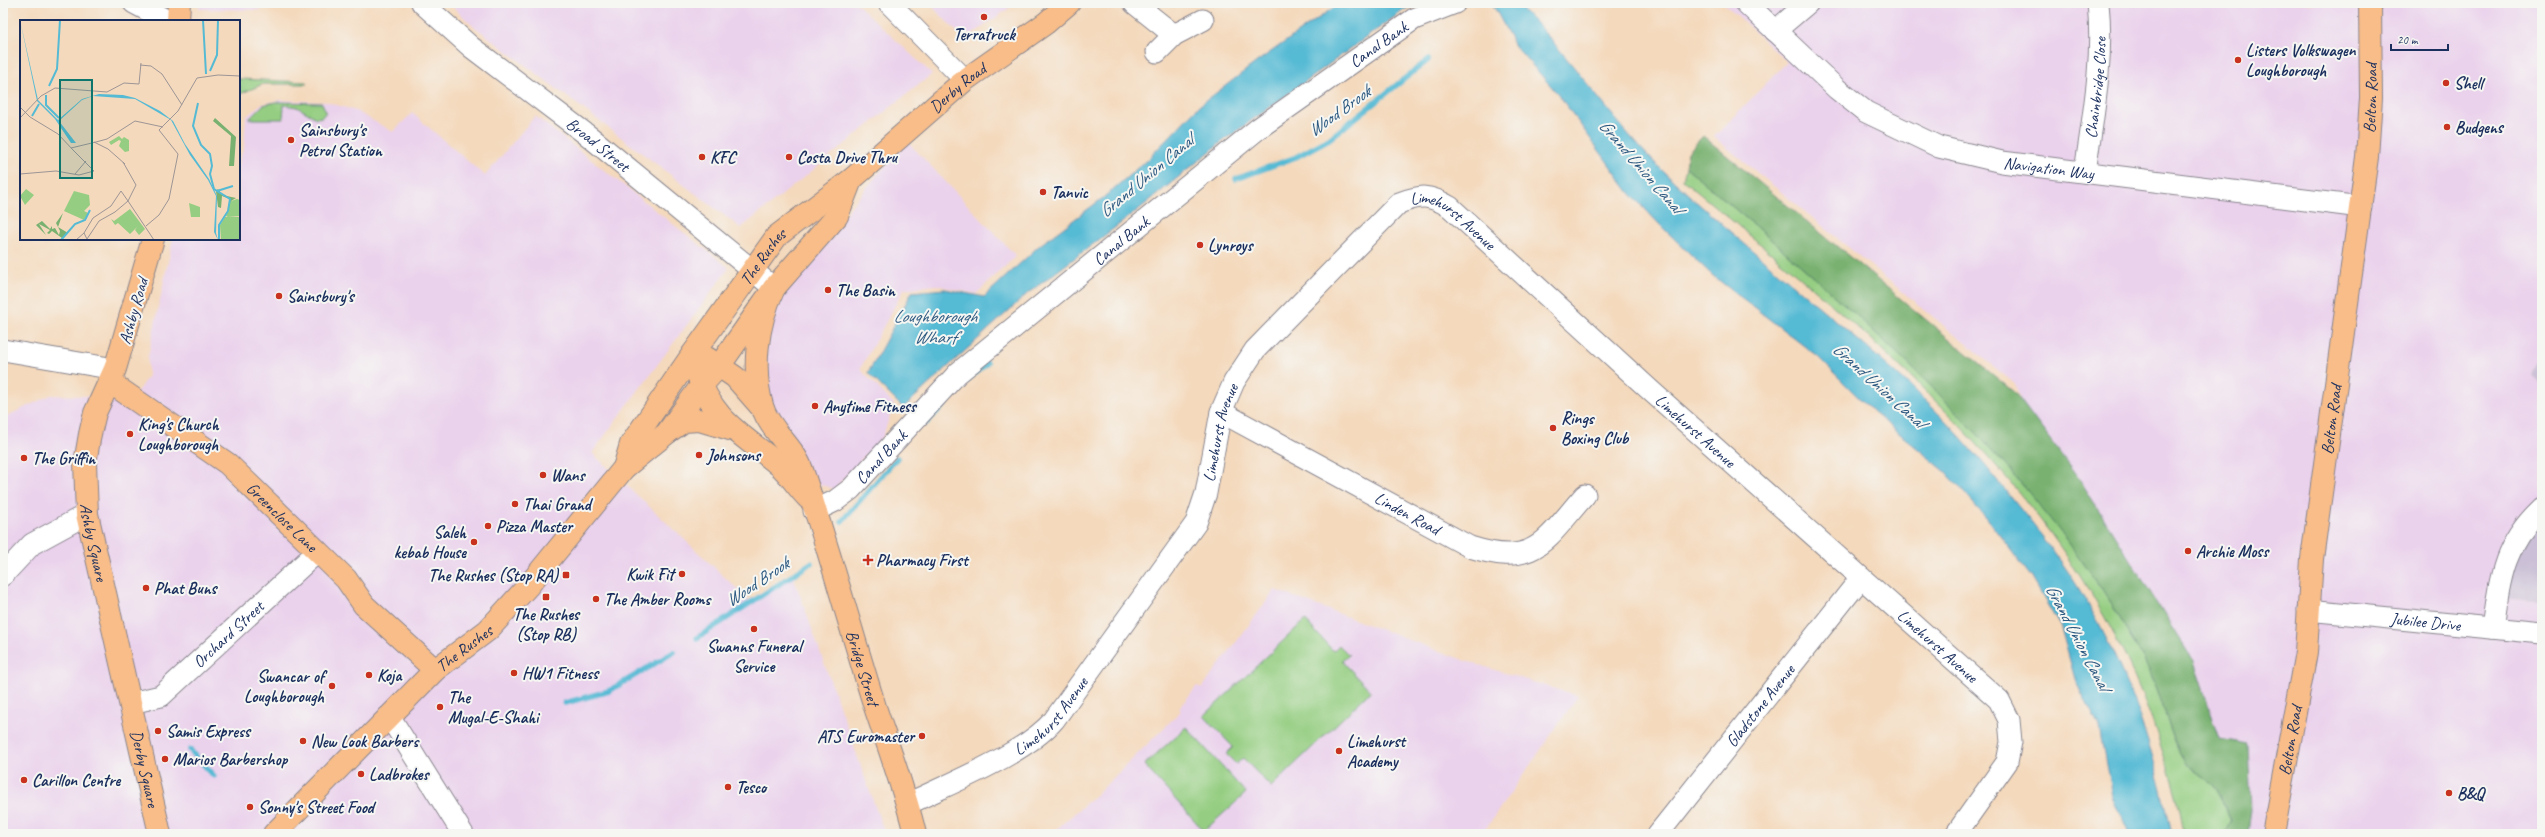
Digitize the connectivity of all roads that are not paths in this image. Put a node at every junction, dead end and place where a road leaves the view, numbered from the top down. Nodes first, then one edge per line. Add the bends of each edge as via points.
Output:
1 (134, 3) edge
2 (178, 3) edge
3 (422, 3) edge
4 (889, 3) edge
5 (1069, 3) edge
6 (1134, 3) edge
7 (1455, 3) edge
8 (1746, 3) edge
9 (1808, 3) edge
10 (2098, 3) edge
11 (2370, 3) edge
12 (166, 20) edge
13 (178, 20) edge
14 (1203, 20) dead end
15 (1775, 31) junction
16 (1174, 35) junction
17 (1156, 52) dead end
18 (965, 80) junction
19 (2085, 172) junction
20 (852, 179) junction
21 (2361, 207) junction
22 (153, 240) edge
23 (752, 271) junction
24 (774, 288) junction
25 (3, 350) edge
26 (692, 355) junction
27 (720, 365) junction
28 (113, 376) junction
29 (701, 386) junction
30 (763, 409) junction
31 (1221, 412) junction
32 (733, 430) junction
33 (667, 433) junction
34 (624, 468) junction
35 (1585, 495) dead end
36 (813, 506) junction
37 (2542, 508) edge
38 (87, 514) junction
39 (317, 552) junction
40 (3, 574) edge
41 (1861, 578) junction
42 (2308, 610) junction
43 (2493, 628) junction
44 (2542, 633) edge
45 (435, 670) junction
46 (131, 703) junction
47 (388, 717) junction
48 (908, 804) junction
49 (160, 834) edge
50 (274, 834) edge
51 (463, 834) edge
52 (916, 834) edge
53 (1658, 834) edge
54 (1956, 834) edge
55 (2273, 834) edge

1 - 12 street
2 - 13 main road
3 - 23 street, Broad Street via 472,47 590,137
4 - 18 street
5 - 18 main road, Derby Road via 1046,23
6 - 16 street
7 - 36 street, Canal Bank via 1414,19 1259,128 958,373 851,489 835,501
8 - 15 street, Navigation Way
9 - 15 street
10 - 19 street, Chainbridge Close via 2101,26 2098,82
11 - 21 main road, Belton Road via 2371,98 2368,157
14 - 16 street
15 - 19 street, Navigation Way via 1837,89 1866,112 1899,129 1939,147 2002,162
16 - 17 street
18 - 20 main road, Derby Road
19 - 21 street, Navigation Way
20 - 23 main road, The Rushes via 777,236
20 - 24 main road, The Rushes via 836,216
21 - 42 main road, Belton Road via 2312,560
22 - 28 main road, Ashby Road
23 - 24 street, Broad Street
23 - 26 main road, The Rushes
24 - 27 main road, The Rushes
24 - 30 main road, Bridge Street via 767,302 756,358
25 - 28 street
26 - 27 main road via 704,356
26 - 29 main road, Bridge Street
26 - 34 main road, The Rushes via 631,444
27 - 29 main road, The Rushes
27 - 30 main road
28 - 38 main road, Ashby Square via 95,413 90,434 85,463
28 - 39 main road, Greenclose Lane via 228,464
29 - 32 main road, Bridge Street via 709,402
29 - 33 main road, The Rushes
30 - 36 main road, Bridge Street via 801,468
31 - 35 street, Linden Road via 1470,546 1486,552 1504,556 1519,554 1540,546
31 - 41 street, Limehurst Avenue via 1234,382 1255,350 1398,203 1416,197 1435,198 1450,207 1645,386
31 - 48 street, Limehurst Avenue via 1206,493 1196,523 1054,720 1044,732 1022,747
32 - 33 main road via 699,420 684,421
32 - 36 main road, Bridge Street via 781,467
33 - 34 main road, The Rushes
34 - 45 main road, The Rushes via 528,586 488,630
36 - 48 main road, Bridge Street
37 - 43 street via 2522,531 2505,561
38 - 40 street via 32,544
38 - 46 main road, Ashby Square
39 - 45 main road, Greenclose Lane via 346,579 364,605
39 - 46 street, Orchard Street via 161,696
41 - 53 street, Gladstone Avenue
41 - 54 street, Limehurst Avenue via 1999,700 2009,720 2011,742 2007,762
42 - 43 street, Jubilee Drive
42 - 55 main road, Belton Road via 2306,652
43 - 44 street, Jubilee Drive
45 - 47 main road, The Rushes
46 - 49 main road, Derby Square
47 - 50 main road, The Rushes
47 - 51 street
48 - 52 main road, Bridge Street

